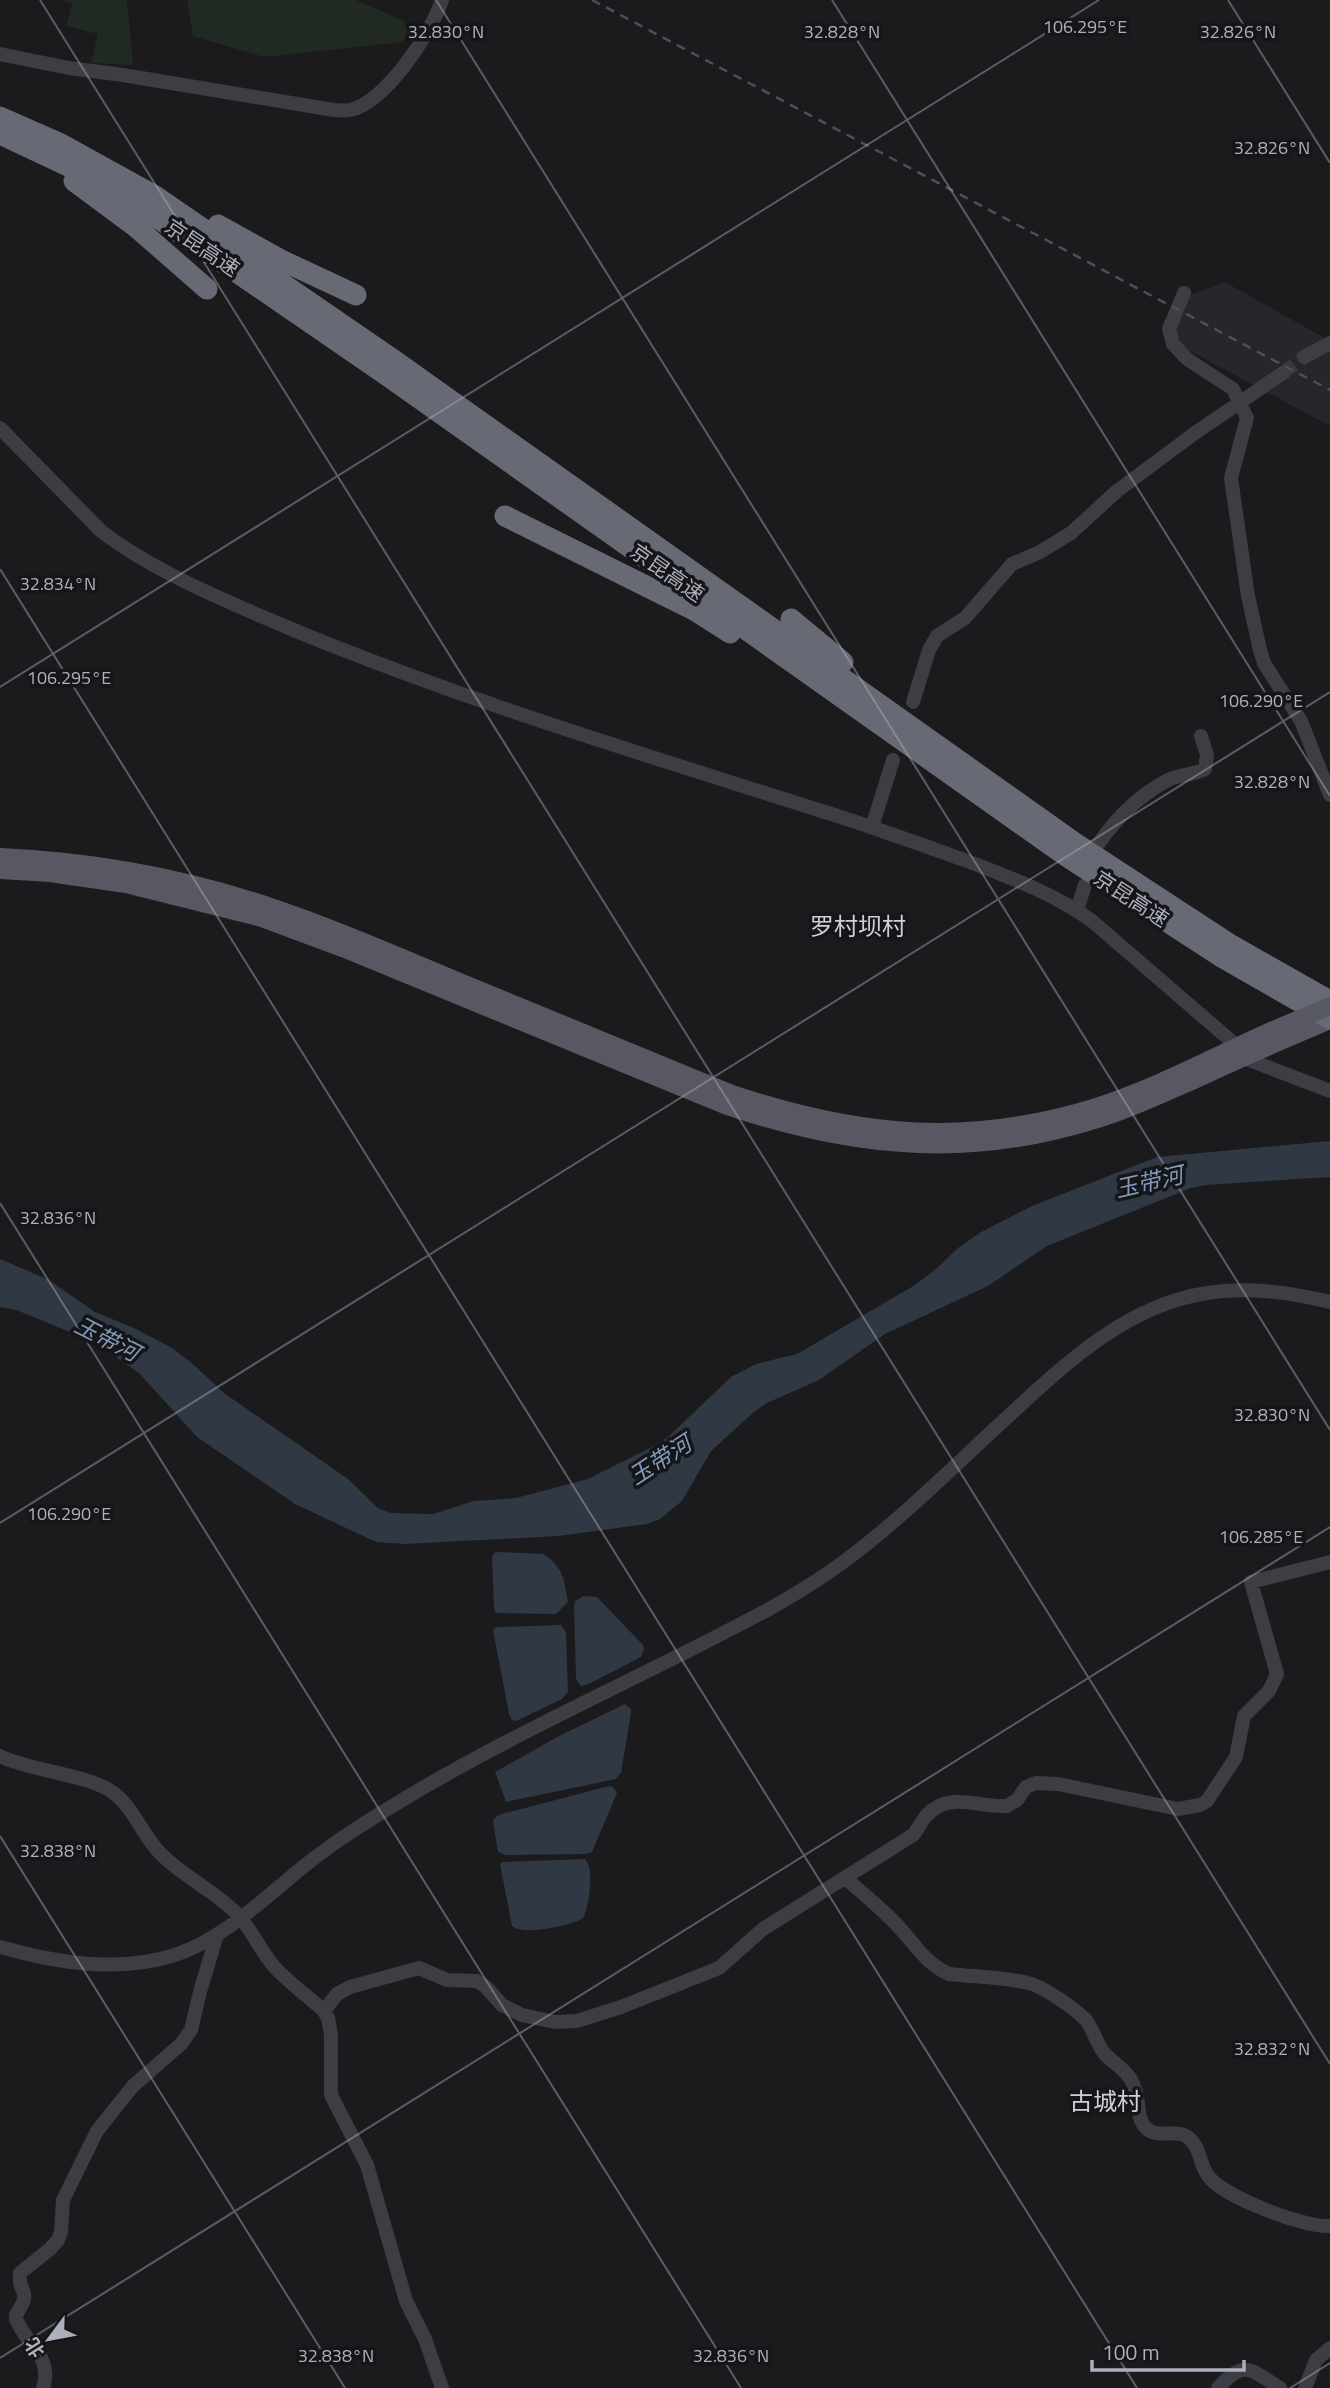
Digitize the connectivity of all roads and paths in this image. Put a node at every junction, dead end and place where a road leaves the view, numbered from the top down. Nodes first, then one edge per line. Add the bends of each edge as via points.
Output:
1 (442, 0) edge
2 (0, 54) edge
3 (0, 117) edge
4 (0, 136) edge
5 (147, 192) junction
6 (206, 289) dead end
7 (1184, 293) dead end
8 (356, 295) dead end
9 (1330, 343) edge
10 (1304, 357) tunnel mouth
11 (1283, 373) tunnel mouth
12 (1241, 403) junction
13 (0, 428) edge
14 (505, 516) dead end
15 (791, 619) dead end
16 (913, 702) dead end
17 (1201, 736) dead end
18 (893, 760) dead end
19 (932, 760) junction
20 (999, 789) junction
21 (1330, 795) edge
22 (872, 827) junction
23 (1099, 843) dead end
24 (0, 857) edge
25 (0, 870) edge
26 (1085, 885) dead end
27 (1077, 910) junction
28 (1330, 1003) edge
29 (1330, 1020) edge
30 (1273, 1037) junction
31 (1240, 1052) junction
32 (1330, 1091) edge
33 (1330, 1302) edge
34 (1330, 1562) edge
35 (0, 1756) edge
36 (845, 1878) junction
37 (240, 1917) junction
38 (217, 1935) junction
39 (0, 1947) edge
40 (324, 2011) junction
41 (1330, 2226) edge
42 (1330, 2348) edge
43 (43, 2388) edge
44 (442, 2388) edge
45 (1218, 2388) edge
46 (1280, 2388) edge
47 (1305, 2388) edge

1 - 2 street via 409,60 377,94 350,110
3 - 5 highway, 京昆高速 via 60,143
4 - 6 highway via 78,183
4 - 19 highway, 京昆高速 via 87,175 157,217
5 - 8 highway
5 - 20 highway, 京昆高速
7 - 12 street via 1169,329 1173,344 1187,359 1233,389
9 - 10 street
11 - 12 street
12 - 16 street via 1117,491 1071,533 1012,564 965,618 937,636
12 - 21 street via 1247,423 1231,478 1254,630 1264,663 1301,721
13 - 22 street via 117,544 271,620 373,663
14 - 19 highway via 694,610
15 - 20 highway
17 - 23 street via 1207,755 1205,769 1168,780 1139,799 1115,820
18 - 22 street
19 - 29 highway, 京昆高速 via 1165,922
20 - 28 highway, 京昆高速 via 1185,916
22 - 27 street via 1039,888
24 - 31 main road via 107,867 266,906 732,1094 867,1128 942,1133 1059,1117
25 - 31 main road via 93,878 254,915 727,1106 865,1141 943,1146 1062,1129 1124,1111
26 - 27 street
27 - 31 street
28 - 30 main road, bridge
29 - 30 main road
30 - 31 main road
31 - 32 street
33 - 37 street via 1259,1291 1209,1292 1163,1305 1124,1323 1076,1355 887,1527 831,1571 736,1626 409,1797 329,1847
34 - 36 street via 1251,1582 1277,1674 1269,1691 1244,1716 1236,1757 1207,1801 1178,1809 1036,1783 1007,1806 963,1800 941,1805 913,1835
35 - 37 street via 115,1793 161,1854
36 - 40 street via 763,1929 719,1968 577,2021 522,2015 502,2005 477,1981 447,1980 419,1969 351,1987 337,1994
36 - 41 street via 892,1919 937,1969 1032,1983 1078,2012 1102,2050 1131,2080 1146,2128 1187,2137 1200,2151 1214,2183 1261,2208
37 - 38 street
37 - 40 street via 273,1965
38 - 39 street via 175,1954 121,1964 47,1958
38 - 43 street via 191,2030 133,2085 97,2131 63,2200 58,2240 20,2273 25,2297 16,2319 45,2364
40 - 44 street via 331,2035 331,2095 367,2165 406,2301
42 - 47 street via 1316,2360
45 - 46 street via 1243,2369

